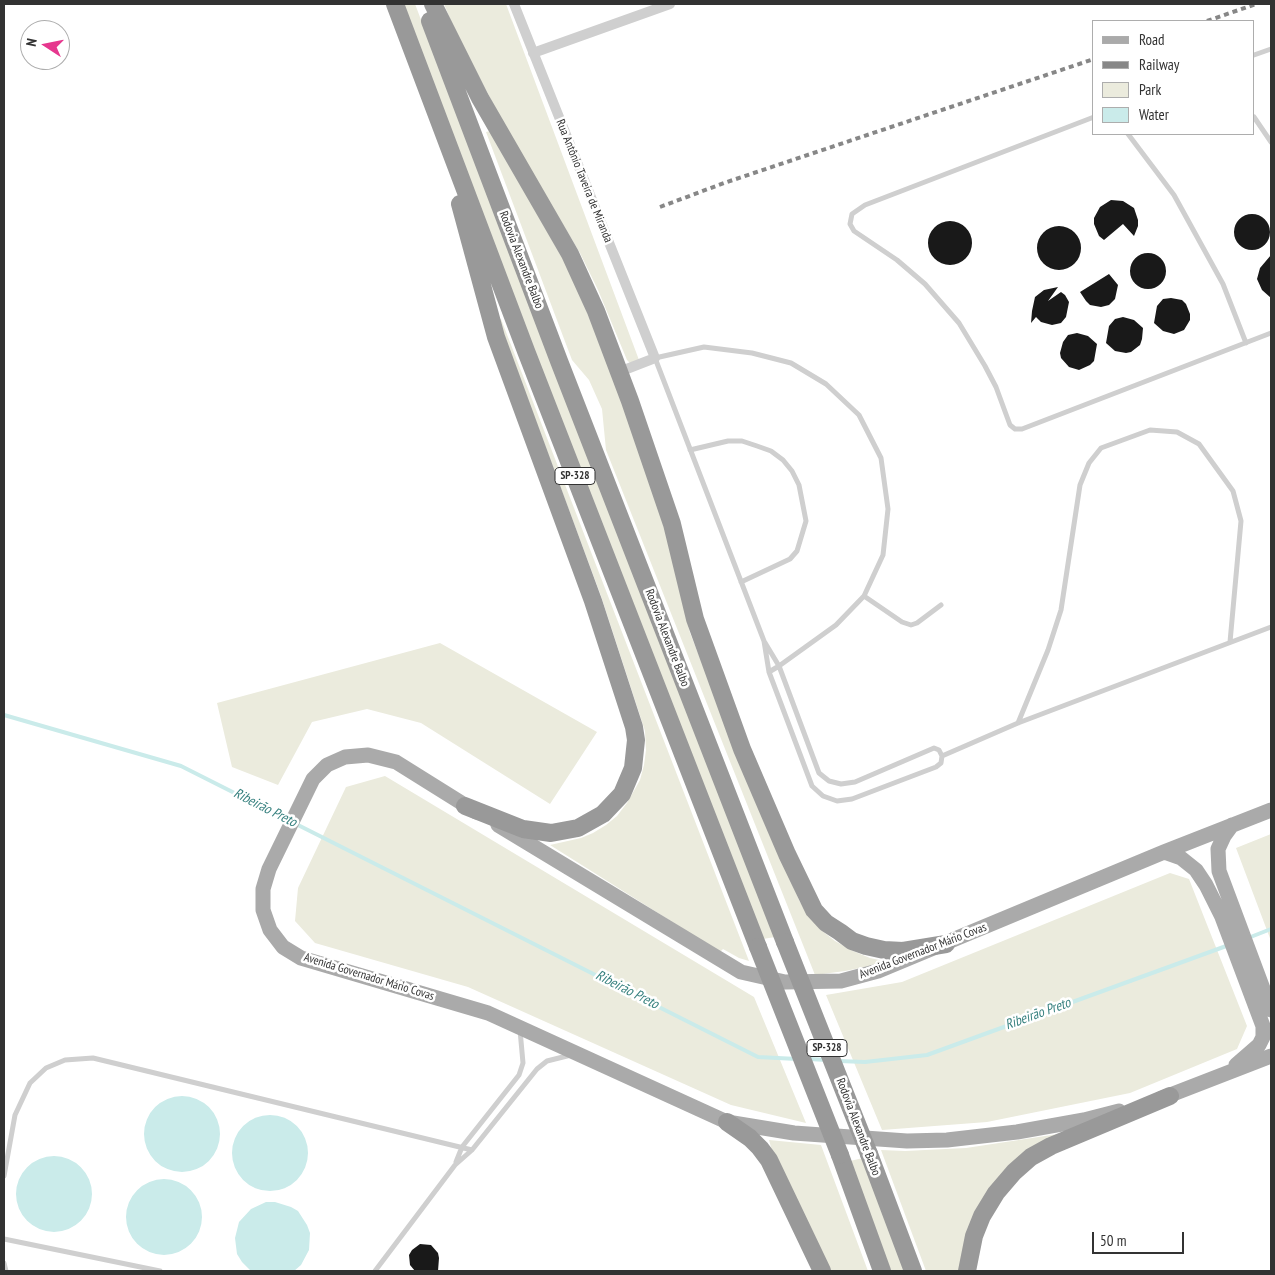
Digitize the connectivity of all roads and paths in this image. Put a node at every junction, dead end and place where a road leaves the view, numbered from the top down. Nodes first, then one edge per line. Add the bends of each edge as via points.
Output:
1 (395, 4) edge
2 (424, 4) edge
3 (433, 4) edge
4 (514, 4) edge
5 (670, 4) edge
6 (1271, 49) edge
7 (533, 53) junction
8 (1255, 56) edge
9 (431, 98) junction
10 (1092, 118) edge
11 (1255, 118) edge
12 (1129, 135) edge
13 (1271, 142) edge
14 (1271, 333) edge
15 (1246, 343) junction
16 (655, 358) junction
17 (619, 372) junction
18 (690, 450) junction
19 (741, 582) junction
20 (864, 596) junction
21 (941, 605) dead end
22 (1271, 627) edge
23 (764, 641) junction
24 (1230, 642) junction
25 (779, 666) junction
26 (769, 672) junction
27 (1018, 722) junction
28 (942, 756) junction
29 (465, 806) junction
30 (1271, 810) edge
31 (1232, 825) junction
32 (1164, 852) junction
33 (1228, 914) junction
34 (946, 944) junction
35 (1250, 971) junction
36 (1271, 1010) edge
37 (519, 1027) junction
38 (576, 1054) junction
39 (1271, 1056) edge
40 (1225, 1074) junction
41 (1170, 1096) junction
42 (727, 1122) junction
43 (462, 1147) junction
44 (472, 1150) junction
45 (455, 1165) junction
46 (4, 1176) edge
47 (4, 1239) edge
48 (4, 1262) edge
49 (6, 1271) edge
50 (160, 1271) edge
51 (374, 1271) edge
52 (822, 1271) edge
53 (882, 1271) edge
54 (913, 1271) edge
55 (967, 1271) edge

1 - 9 highway, SP-328
2 - 54 highway, Rodovia Alexandre Balbo / SP-328, bridge via 566,379
3 - 17 highway via 480,98 577,267
4 - 7 street, Rua Antônio Taveira de Miranda
5 - 7 street
6 - 8 lane
7 - 16 street, Rua Antônio Taveira de Miranda
9 - 29 highway via 496,337 593,601 636,740 633,768 622,794 603,814 578,828 550,833 523,829
9 - 53 highway, SP-328, bridge
10 - 15 lane via 865,205 852,214 850,224 854,231 925,284 959,323 996,387 1010,426 1015,429
11 - 13 lane
12 - 15 lane via 1174,195 1224,284
14 - 15 lane
16 - 17 street
16 - 18 lane
16 - 20 lane via 704,347 784,361 826,384 859,415 881,458 888,509 882,554
17 - 34 highway via 672,524 694,620 742,749 814,910 852,941 866,946 903,951
18 - 19 lane
18 - 19 lane via 742,441 772,451 792,471 799,486 806,521 796,551 790,559
19 - 23 lane
20 - 21 lane via 911,625
20 - 25 lane via 836,625
22 - 24 lane
23 - 25 lane
23 - 26 lane
24 - 27 lane
24 - 27 lane via 1240,521 1233,491 1199,444 1177,432 1150,430 1101,448 1090,462 1080,485 1061,610
25 - 26 lane
25 - 28 lane via 819,773 828,781 841,784 855,782 934,748 940,750
26 - 28 lane via 812,786 824,796 837,801 852,799 936,767
27 - 28 lane
29 - 34 main road, Avenida Governador Mário Covas via 741,972 786,982 841,981 878,971
29 - 37 main road, Avenida Governador Mário Covas via 396,762 368,755 345,757 327,765 313,779 269,869 263,889 263,910 270,930 283,947 301,958 488,1013
30 - 31 main road, Avenida Governador Mário Covas
31 - 32 main road, Avenida Governador Mário Covas
31 - 33 main road via 1217,856
32 - 33 main road via 1181,858 1196,870
32 - 34 main road, Avenida Governador Mário Covas
33 - 35 main road
35 - 36 main road
35 - 40 main road via 1263,1038
37 - 38 main road, Avenida Governador Mário Covas
37 - 43 lane via 523,1049 519,1075
38 - 42 main road, Avenida Governador Mário Covas
38 - 44 lane via 547,1061 537,1070
39 - 40 main road, Avenida Governador Mário Covas
40 - 41 main road, Avenida Governador Mário Covas
41 - 42 main road, Avenida Governador Mário Covas via 1084,1120 947,1140 906,1141 794,1133
41 - 55 highway via 1031,1157 996,1193 982,1216
42 - 52 highway via 750,1138 768,1160
43 - 44 lane
43 - 45 lane
43 - 46 lane via 92,1058 65,1060 46,1068 30,1083 15,1115
44 - 45 lane
45 - 51 lane
47 - 50 lane
48 - 49 lane

